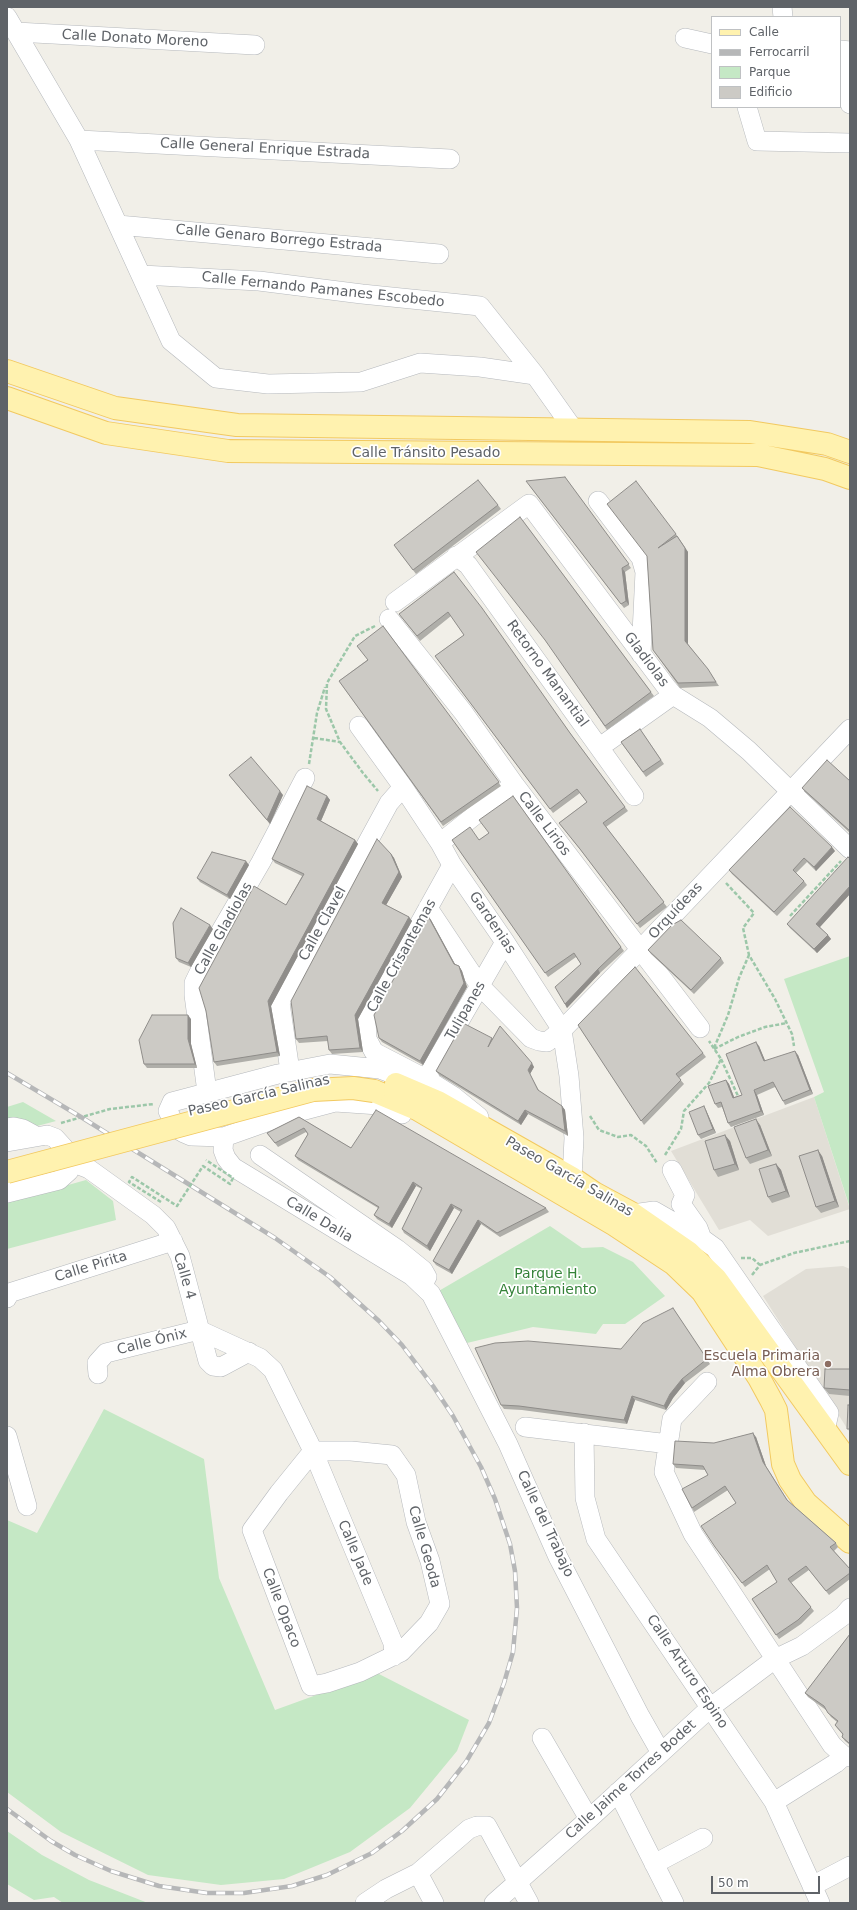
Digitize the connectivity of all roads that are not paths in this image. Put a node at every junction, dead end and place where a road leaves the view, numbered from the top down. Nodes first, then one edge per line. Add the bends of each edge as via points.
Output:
1 (12, 25) edge
2 (686, 38) dead end
3 (711, 44) edge
4 (255, 45) dead end
5 (841, 67) edge
6 (850, 104) edge
7 (747, 108) edge
8 (79, 140) junction
9 (850, 143) edge
10 (450, 159) dead end
11 (118, 225) junction
12 (439, 254) dead end
13 (141, 275) junction
14 (7, 371) edge
15 (535, 374) junction
16 (7, 398) edge
17 (574, 430) junction
18 (850, 452) edge
19 (850, 478) edge
20 (598, 501) dead end
21 (456, 556) junction
22 (641, 654) junction
23 (673, 695) junction
24 (359, 726) dead end
25 (850, 729) edge
26 (600, 747) junction
27 (305, 778) road end
28 (514, 784) junction
29 (403, 787) junction
30 (789, 791) junction
31 (634, 796) dead end
32 (440, 843) junction
33 (848, 853) edge
34 (452, 865) junction
35 (428, 908) junction
36 (505, 942) junction
37 (639, 951) junction
38 (480, 986) junction
39 (700, 1028) road end
40 (562, 1030) junction
41 (290, 1071) junction
42 (426, 1079) junction
43 (373, 1085) junction
44 (207, 1092) junction
45 (438, 1102) junction
46 (7, 1128) edge
47 (450, 1129) junction
48 (498, 1135) junction
49 (42, 1136) junction
50 (224, 1137) junction
51 (7, 1142) edge
52 (260, 1155) dead end
53 (7, 1162) edge
54 (71, 1162) junction
55 (666, 1168) road end
56 (7, 1172) edge
57 (572, 1178) junction
58 (7, 1193) edge
59 (173, 1241) junction
60 (688, 1251) junction
61 (431, 1294) junction
62 (8, 1296) edge
63 (199, 1330) junction
64 (248, 1352) junction
65 (98, 1374) dead end
66 (707, 1382) dead end
67 (525, 1427) dead end
68 (825, 1431) junction
69 (584, 1433) junction
70 (7, 1436) edge
71 (669, 1444) junction
72 (313, 1451) junction
73 (850, 1464) edge
74 (27, 1506) dead end
75 (850, 1542) edge
76 (850, 1608) edge
77 (394, 1656) junction
78 (775, 1659) junction
79 (311, 1686) joint
80 (711, 1707) junction
81 (542, 1738) dead end
82 (661, 1753) junction
83 (847, 1756) edge
84 (618, 1792) junction
85 (774, 1802) junction
86 (589, 1819) junction
87 (704, 1838) dead end
88 (654, 1864) junction
89 (850, 1866) edge
90 (418, 1873) junction
91 (518, 1882) junction
92 (816, 1895) edge
93 (365, 1903) edge
94 (434, 1903) edge
95 (494, 1903) edge
96 (529, 1903) edge
97 (674, 1903) edge

1 - 4 street, Calle Donato Moreno
1 - 8 street
2 - 3 street
5 - 6 street
7 - 9 street via 758,141
8 - 10 street, Calle General Enrique Estrada
8 - 11 street
11 - 12 street, Calle Genaro Borrego Estrada
11 - 13 street
13 - 15 street, Calle Fernando Pamanes Escobedo via 259,282 480,306
13 - 15 street via 171,341 216,378 268,384 362,382 420,363 480,366
14 - 17 main road, Calle Tránsito Pesado via 115,408 237,425
15 - 17 street
16 - 19 main road, Calle Tránsito Pesado via 106,433 228,451 758,454 825,469
17 - 18 main road, Calle Tránsito Pesado via 750,432 827,444
20 - 22 street via 641,558 644,572
21 - 22 street, Gladiolas via 528,504
21 - 26 street, Retorno Manantial via 468,565
21 - 28 street, Calle Lirios via 392,611
22 - 23 street, Gladiolas
23 - 26 street
23 - 30 street, Gladiolas via 710,718 749,751
24 - 29 street, Gardenias
25 - 30 street, Orquídeas
26 - 31 street, Retorno Manantial
27 - 44 street, Calle Gladiolas via 194,983
28 - 32 street
28 - 37 street, Calle Lirios
29 - 32 street, Gardenias
29 - 41 street, Calle Clavel via 389,803 280,1003
30 - 33 street, Gladiolas
30 - 37 street, Orquídeas
32 - 34 street, Gardenias
34 - 35 street, Calle Crisantemas
34 - 36 street, Gardenias
35 - 38 street, Orquídeas
35 - 42 street, Calle Crisantemas via 366,1020 367,1039 374,1052
36 - 38 street, Tulipanes
36 - 40 street, Gardenias
37 - 39 street, Calle Lirios
37 - 40 street, Orquídeas
38 - 40 street, Orquídeas via 539,1042 546,1042
38 - 42 street, Tulipanes
40 - 57 street, Gardenias via 574,1138
41 - 44 street
41 - 45 street via 330,1064 380,1069 416,1082
42 - 48 street, Calle Crisantemas via 474,1112
43 - 45 main road, Paseo García Salinas via 392,1083
43 - 47 main road, Paseo García Salinas
43 - 53 main road, Paseo García Salinas via 341,1078 311,1081
43 - 56 main road, Paseo García Salinas, bridge via 314,1090
44 - 50 street via 172,1102 168,1111 177,1129 191,1136
45 - 48 main road, Paseo García Salinas
46 - 49 street via 23,1129
47 - 50 street via 430,1128 379,1105 335,1102 286,1115
47 - 60 main road, Paseo García Salinas via 615,1225
48 - 57 main road, Paseo García Salinas
49 - 51 street
49 - 54 street via 55,1138 65,1149
50 - 61 street, Calle Dalia via 223,1150 233,1167 412,1276
52 - 61 street via 318,1193 423,1270 430,1281
54 - 58 street via 70,1171 59,1180
54 - 59 street, Calle 4 via 89,1169 153,1215 166,1228
55 - 60 street via 685,1195 681,1204 698,1228
57 - 60 main road, Paseo García Salinas via 633,1214
59 - 62 street, Calle Pirita
59 - 63 street, Calle 4 via 180,1256
60 - 68 main road via 716,1279
60 - 68 street via 715,1248 829,1413
60 - 75 main road via 702,1291 759,1378 776,1410 783,1464 790,1480 806,1503
61 - 82 street, Calle del Trabajo via 508,1444 558,1557
63 - 64 street, Calle Jade
63 - 64 street, Calle 4 via 208,1361 214,1366 222,1368
63 - 65 street, Calle Ónix via 106,1353 97,1363
64 - 72 street, Calle Jade via 260,1358 273,1370
66 - 71 street via 672,1419
67 - 69 street
68 - 73 main road
69 - 71 street
69 - 80 street, Calle Arturo Espino via 585,1498 596,1540
70 - 74 street
71 - 78 street via 664,1472 693,1534
72 - 77 street, Calle Jade via 393,1643
72 - 77 street, Calle Geoda via 392,1455 406,1475 416,1522 430,1561 440,1604 416,1638
72 - 79 street, Calle Opaco via 252,1530
76 - 78 street, Calle Jaime Torres Bodet via 802,1646
77 - 79 street, Calle Geoda via 360,1672
78 - 80 street, Calle Jaime Torres Bodet
78 - 83 street via 832,1744
80 - 82 street, Calle Jaime Torres Bodet
80 - 85 street, Calle Arturo Espino
81 - 86 street
82 - 84 street, Calle Jaime Torres Bodet
83 - 85 street
84 - 86 street, Calle Jaime Torres Bodet
84 - 88 street
85 - 92 street, Calle Arturo Espino
86 - 91 street, Calle Jaime Torres Bodet
87 - 88 street
88 - 97 street
89 - 92 street
90 - 91 street via 469,1829 487,1826
90 - 93 street
90 - 94 street
91 - 95 street, Calle Jaime Torres Bodet
91 - 96 street

